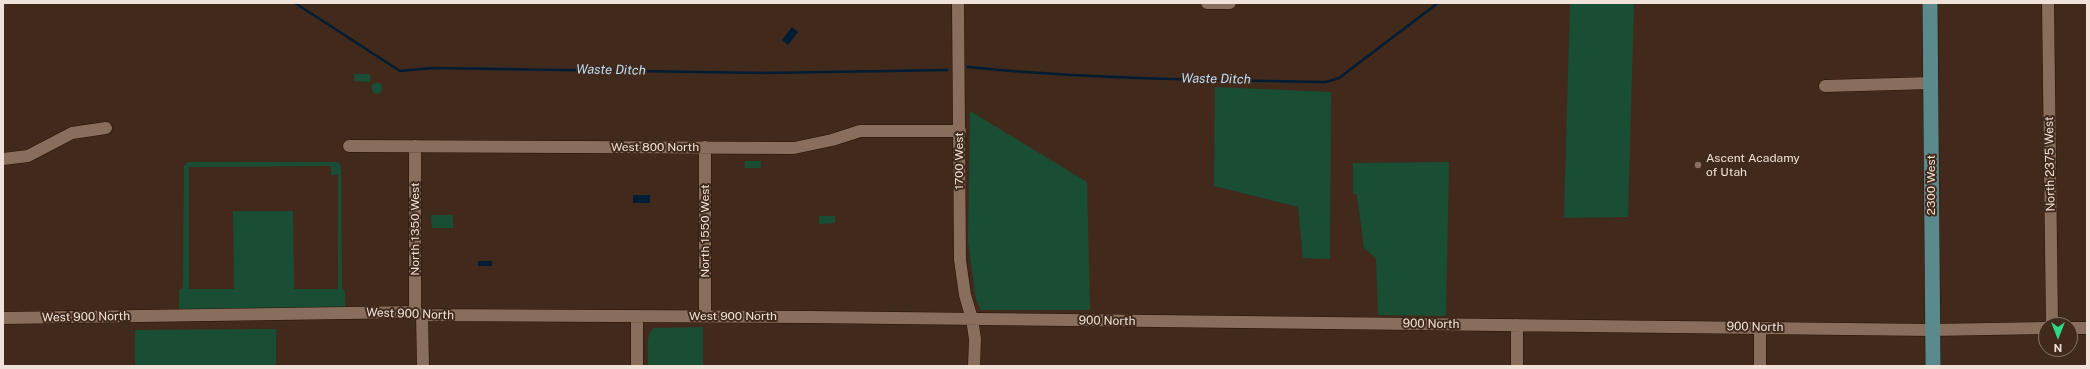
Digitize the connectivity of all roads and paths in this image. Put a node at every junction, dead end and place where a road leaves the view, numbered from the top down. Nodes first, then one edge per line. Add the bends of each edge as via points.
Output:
1 (958, 3) edge
2 (1207, 3) edge
3 (1230, 3) edge
4 (1930, 3) edge
5 (2048, 3) edge
6 (1931, 83) junction
7 (1825, 86) dead end
8 (106, 128) dead end
9 (960, 131) junction
10 (349, 146) dead end
11 (415, 146) junction
12 (706, 147) junction
13 (3, 159) edge
14 (419, 313) junction
15 (638, 316) junction
16 (706, 316) junction
17 (816, 317) joint
18 (2052, 317) edge
19 (3, 318) edge
20 (972, 318) junction
21 (1517, 325) junction
22 (1760, 328) junction
23 (2038, 328) edge
24 (1932, 330) junction
25 (423, 366) edge
26 (637, 366) edge
27 (974, 366) edge
28 (1517, 366) edge
29 (1760, 366) edge
30 (1933, 366) edge

1 - 9 street, 1700 West
2 - 3 street
4 - 6 main road, 2300 West
5 - 18 street, North 2375 West
6 - 7 street
6 - 24 main road, 2300 West
8 - 13 street via 72,133 28,156
9 - 12 street, West 800 North via 860,131 794,148
9 - 20 street, 1700 West via 960,260 965,295
10 - 11 street, West 800 North
11 - 12 street, West 800 North
11 - 14 street, North 1350 West
12 - 16 street, North 1550 West
14 - 15 street, West 900 North
14 - 19 street, West 900 North
14 - 25 street, North 1350 West
15 - 16 street, West 900 North
15 - 26 street
16 - 17 street, West 900 North
17 - 20 street, 900 North
20 - 21 street, 900 North
20 - 27 street, 1700 West via 975,339
21 - 22 street, 900 North
21 - 28 street
22 - 24 street, 900 North
22 - 29 street
23 - 24 street, 900 North
24 - 30 main road, 2300 West

